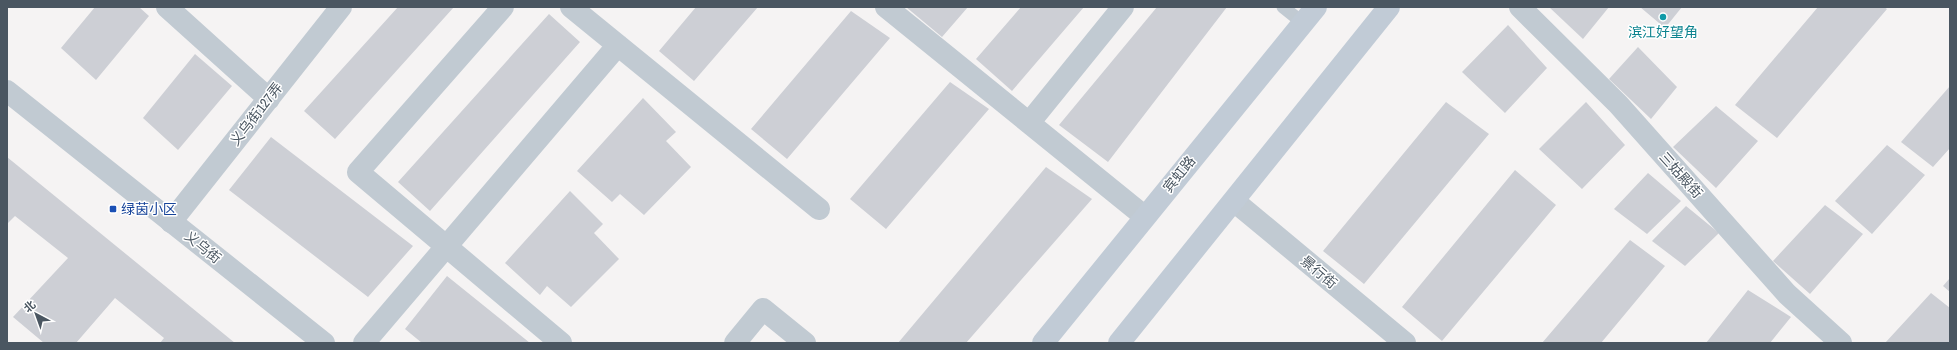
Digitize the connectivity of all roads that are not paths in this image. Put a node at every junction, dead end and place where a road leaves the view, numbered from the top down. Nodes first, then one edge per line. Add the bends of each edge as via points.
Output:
1 (167, 7) edge
2 (341, 7) edge
3 (502, 7) edge
4 (571, 7) edge
5 (886, 7) edge
6 (1123, 7) edge
7 (1283, 7) edge
8 (1389, 7) edge
9 (1520, 7) edge
10 (1309, 15) edge
11 (618, 45) junction
12 (7, 91) edge
13 (269, 99) junction
14 (1029, 123) junction
15 (1234, 201) junction
16 (819, 209) dead end
17 (1144, 216) junction
18 (171, 222) junction
19 (447, 247) junction
20 (324, 343) edge
21 (364, 343) edge
22 (561, 343) edge
23 (735, 343) edge
24 (805, 343) edge
25 (1043, 343) edge
26 (1119, 343) edge
27 (1404, 343) edge
28 (1841, 343) edge

1 - 13 street
2 - 13 street, 义乌街127弄
3 - 19 street via 358,172
4 - 11 street
5 - 14 street
6 - 14 street
7 - 10 lane
8 - 15 main road
9 - 28 street, 三姑殿街 via 1618,104 1787,294
10 - 17 main road, 宾虹路
11 - 16 street
11 - 19 street
12 - 18 street, 义乌街
13 - 18 street, 义乌街127弄
14 - 17 street
15 - 26 main road
15 - 27 street, 景行街
17 - 25 main road, 宾虹路
18 - 20 street, 义乌街
19 - 21 street
19 - 22 street
23 - 24 street via 763,308

